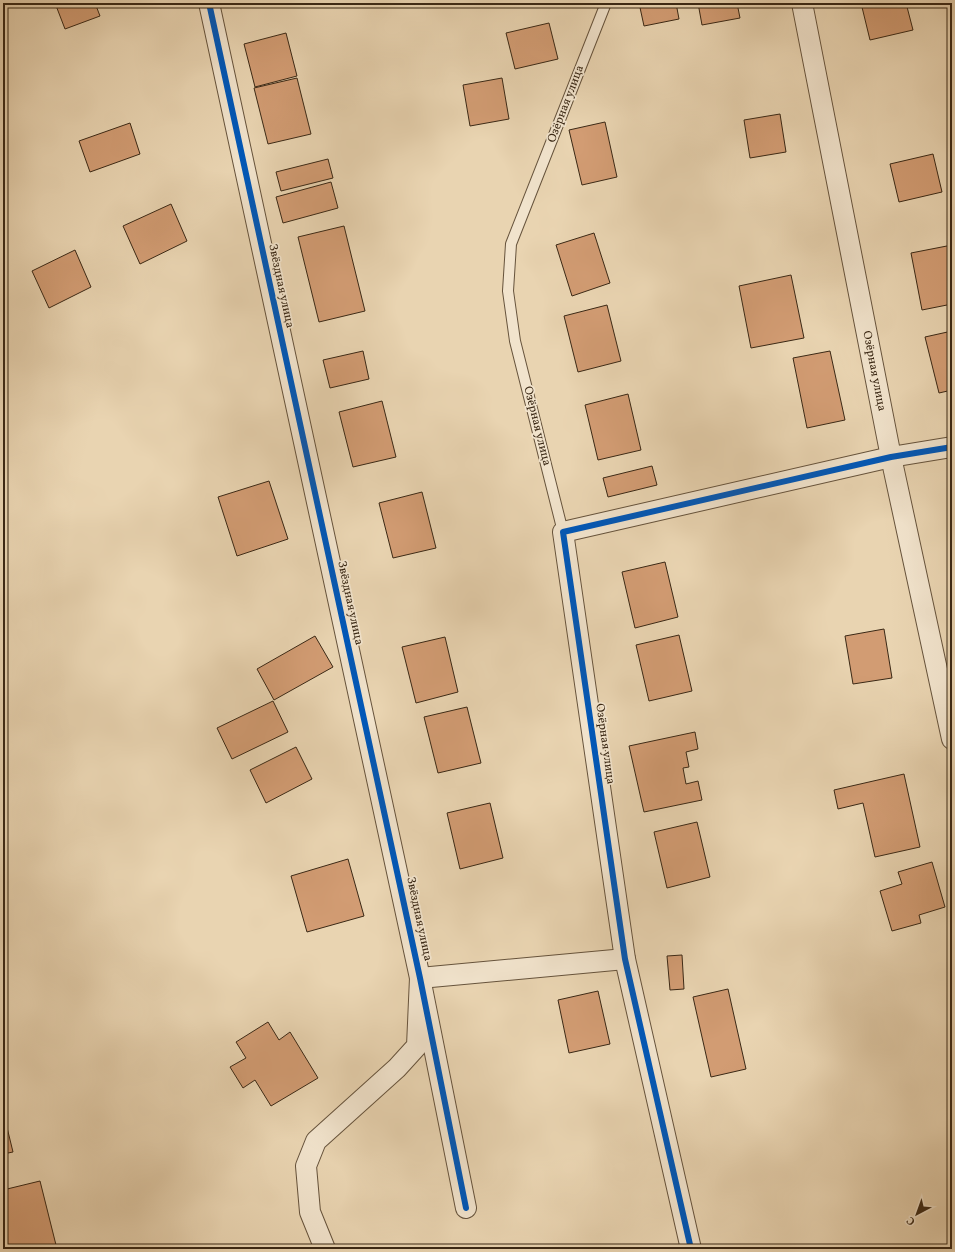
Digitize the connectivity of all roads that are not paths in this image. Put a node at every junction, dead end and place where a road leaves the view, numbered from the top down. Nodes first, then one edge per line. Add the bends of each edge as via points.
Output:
1 (209, 3) edge
2 (606, 3) edge
3 (802, 3) edge
4 (952, 446) edge
5 (891, 457) junction
6 (563, 532) junction
7 (952, 739) edge
8 (625, 959) junction
9 (420, 978) junction
10 (466, 1208) dead end
11 (325, 1249) edge
12 (691, 1249) edge

1 - 9 street, Звёздная улица
2 - 6 lane, Озёрная улица via 511,244 508,291 516,341
3 - 5 street, Озёрная улица
4 - 5 street
5 - 6 street
5 - 7 street, Озёрная улица
6 - 8 street, Озёрная улица
8 - 9 street
8 - 12 street, Озёрная улица
9 - 10 street, Звёздная улица
9 - 11 street, Звёздная улица via 417,1046 397,1068 316,1140 306,1166 310,1212

